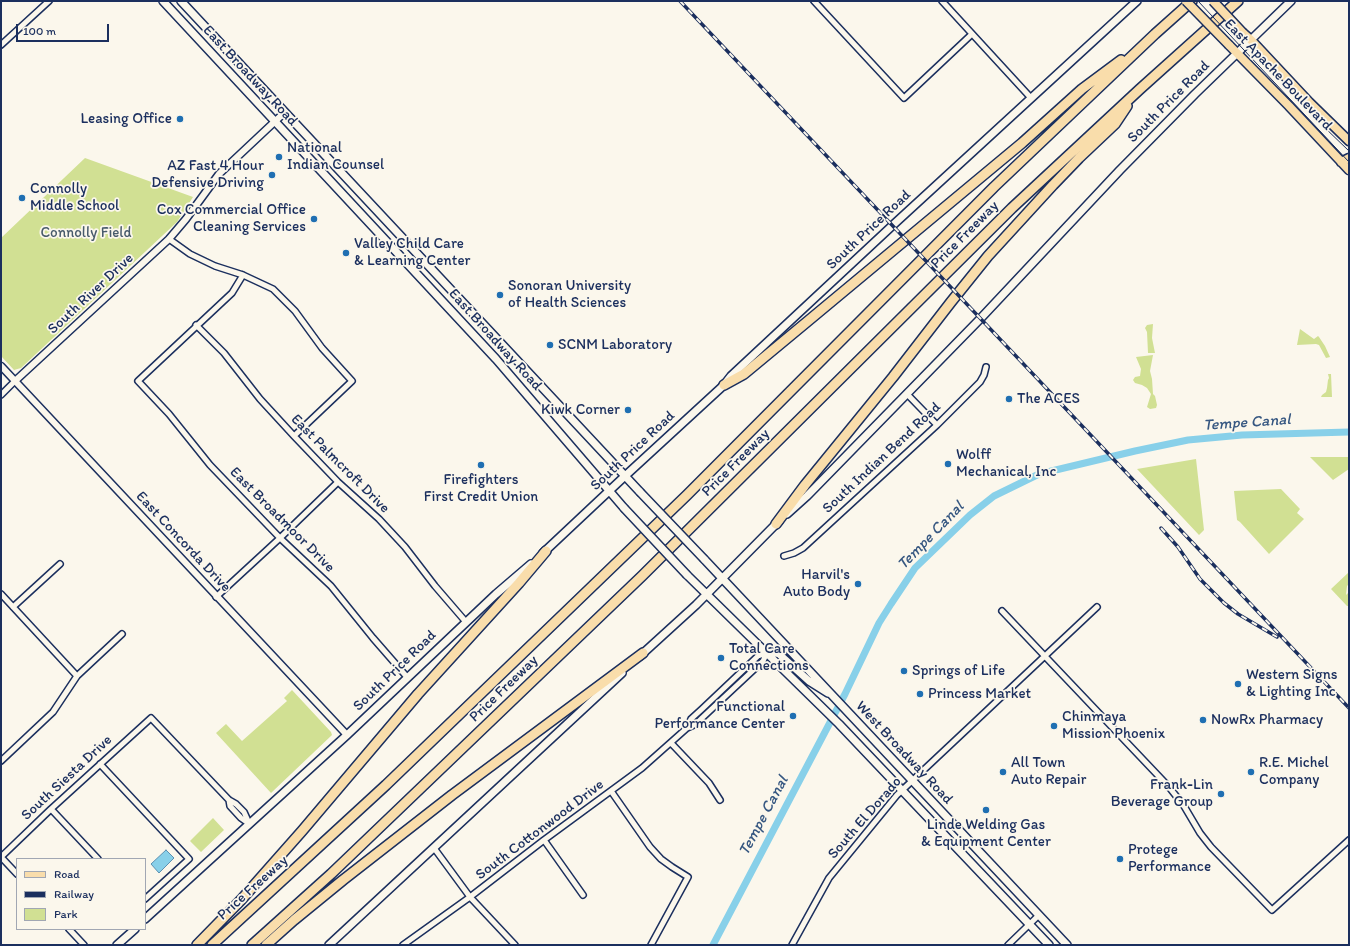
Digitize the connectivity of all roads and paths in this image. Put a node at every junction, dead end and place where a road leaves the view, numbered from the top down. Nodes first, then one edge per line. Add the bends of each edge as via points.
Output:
1 (40, 1) edge
2 (49, 1) edge
3 (163, 1) edge
4 (181, 1) edge
5 (814, 1) edge
6 (942, 1) edge
7 (1138, 1) edge
8 (1186, 1) edge
9 (1192, 1) edge
10 (1213, 1) edge
11 (1238, 1) edge
12 (1291, 1) edge
13 (44, 5) junction
14 (972, 34) junction
15 (1155, 34) junction
16 (1251, 40) junction
17 (1, 45) edge
18 (1237, 54) junction
19 (1140, 89) junction
20 (1031, 98) junction
21 (285, 112) junction
22 (275, 121) junction
23 (1349, 141) edge
24 (1345, 160) edge
25 (1349, 170) edge
26 (169, 239) junction
27 (243, 275) junction
28 (444, 283) junction
29 (434, 292) junction
30 (196, 325) junction
31 (506, 350) junction
32 (496, 359) junction
33 (1, 366) edge
34 (986, 367) dead end
35 (15, 381) junction
36 (724, 385) junction
37 (907, 394) junction
38 (1, 395) edge
39 (937, 425) junction
40 (294, 436) junction
41 (624, 476) junction
42 (338, 482) junction
43 (608, 491) junction
44 (776, 524) junction
45 (280, 538) junction
46 (546, 551) junction
47 (784, 556) dead end
48 (60, 564) dead end
49 (722, 578) junction
50 (1, 594) edge
51 (706, 595) junction
52 (216, 597) junction
53 (13, 607) junction
54 (1097, 607) dead end
55 (1002, 611) dead end
56 (466, 622) junction
57 (122, 634) dead end
58 (643, 653) junction
59 (766, 653) junction
60 (1044, 656) junction
61 (77, 676) junction
62 (407, 677) junction
63 (728, 684) junction
64 (832, 694) junction
65 (725, 697) junction
66 (687, 728) junction
67 (347, 735) junction
68 (671, 743) junction
69 (1, 760) edge
70 (100, 764) junction
71 (912, 781) junction
72 (903, 790) junction
73 (611, 791) junction
74 (720, 800) dead end
75 (51, 809) junction
76 (249, 823) junction
77 (544, 840) junction
78 (1349, 840) edge
79 (434, 848) junction
80 (1, 857) edge
81 (97, 858) edge
82 (16, 873) edge
83 (583, 895) dead end
84 (470, 897) junction
85 (146, 898) edge
86 (1039, 915) junction
87 (146, 919) edge
88 (1029, 924) junction
89 (70, 930) edge
90 (134, 930) edge
91 (406, 944) edge
92 (84, 945) edge
93 (118, 945) edge
94 (197, 945) edge
95 (212, 945) edge
96 (252, 945) edge
97 (266, 945) edge
98 (329, 945) edge
99 (515, 945) edge
100 (651, 945) edge
101 (792, 945) edge
102 (1008, 945) edge
103 (1049, 945) edge
104 (1067, 945) edge

1 - 13 street
2 - 13 street
3 - 22 main road, East Broadway Road
4 - 21 main road, East Broadway Road
5 - 14 street via 904,98
6 - 14 street
7 - 20 main road, South Price Road
8 - 18 main road, East Apache Boulevard, bridge
9 - 15 highway, Price Freeway
10 - 16 main road, East Apache Boulevard, bridge
11 - 19 highway, Price Freeway
12 - 16 main road, South Price Road
13 - 17 street
14 - 20 street
15 - 36 highway via 1082,89 989,172 744,374
15 - 95 highway, Price Freeway via 994,187 687,495 403,769
16 - 18 main road, South Price Road
16 - 23 main road, East Apache Boulevard
18 - 24 main road, East Apache Boulevard
18 - 37 main road, South Price Road via 1120,170
19 - 44 highway via 1115,124 1053,185 988,256
19 - 96 highway, Price Freeway via 1012,208 642,576 336,869
20 - 36 main road, South Price Road
21 - 22 street, South River Drive
21 - 28 main road, East Broadway Road
22 - 26 street, South River Drive via 219,174
22 - 29 main road, East Broadway Road
24 - 25 main road, East Apache Boulevard
26 - 27 street via 200,259
26 - 35 street, South River Drive
27 - 30 street via 232,293
27 - 40 street via 273,289 295,311 322,348 352,381
28 - 29 main road
28 - 31 main road, East Broadway Road
29 - 32 main road, East Broadway Road
30 - 40 street, East Palmcroft Drive via 224,353 260,399
30 - 45 street, East Broadmoor Drive via 138,381 169,414 210,465
31 - 32 main road
31 - 41 main road, East Broadway Road
32 - 43 main road, East Broadway Road
33 - 35 street, East Concorda Drive
34 - 39 street, South Indian Bend Road via 980,382
35 - 38 street, South River Drive
35 - 52 street, East Concorda Drive
36 - 41 main road, South Price Road
37 - 39 street
37 - 44 main road, South Price Road
39 - 47 street, South Indian Bend Road via 803,548
40 - 42 street, East Palmcroft Drive
41 - 43 main road, South Price Road
41 - 49 main road, East Broadway Road, bridge
42 - 45 street
42 - 56 street, East Palmcroft Drive via 405,547
43 - 46 main road, South Price Road
43 - 51 main road, East Broadway Road, bridge
44 - 49 main road, South Price Road
45 - 52 street
45 - 62 street, East Broadmoor Drive via 331,586
46 - 56 main road, South Price Road
46 - 94 highway via 418,694 287,849
48 - 53 street
49 - 51 main road, South Price Road
49 - 64 main road, West Broadway Road
50 - 53 street
51 - 58 main road, South Price Road
51 - 59 main road, West Broadway Road
52 - 67 street, East Concorda Drive
53 - 61 street
54 - 60 street, South El Dorado
55 - 60 street
56 - 62 main road, South Price Road
57 - 61 street
58 - 79 main road, South Price Road
58 - 97 highway via 452,795 343,880
59 - 63 street, South Cottonwood Drive via 758,656
59 - 64 main road via 778,654 808,680 826,693
59 - 65 street, South Cottonwood Drive via 763,661
59 - 72 main road, West Broadway Road
60 - 71 street, South El Dorado
60 - 78 street via 1169,787 1211,847 1272,910
61 - 69 street via 53,712
62 - 67 main road, South Price Road
63 - 65 street
63 - 66 street, South Cottonwood Drive via 692,719
64 - 71 main road, West Broadway Road
65 - 66 street, South Cottonwood Drive via 696,724
66 - 68 street, South Cottonwood Drive
67 - 76 main road, South Price Road
68 - 73 street, South Cottonwood Drive
68 - 74 street via 709,783
70 - 75 street, South Siesta Drive
70 - 76 street, South Siesta Drive via 151,718 229,800 244,812
70 - 85 street via 189,858
71 - 72 street, South El Dorado
71 - 86 main road, West Broadway Road
72 - 88 main road, West Broadway Road
72 - 101 street, South El Dorado via 829,878
73 - 77 street, South Cottonwood Drive
73 - 100 street via 660,859 688,877
75 - 80 street, South Siesta Drive
75 - 81 street
76 - 87 main road, South Price Road
77 - 83 street
77 - 84 street, South Cottonwood Drive
79 - 84 street
79 - 98 main road, South Price Road
80 - 82 street
84 - 91 street, South Cottonwood Drive
84 - 99 street
86 - 88 street
86 - 104 main road, West Broadway Road
88 - 102 street
88 - 103 main road, West Broadway Road
89 - 92 street
90 - 93 main road

